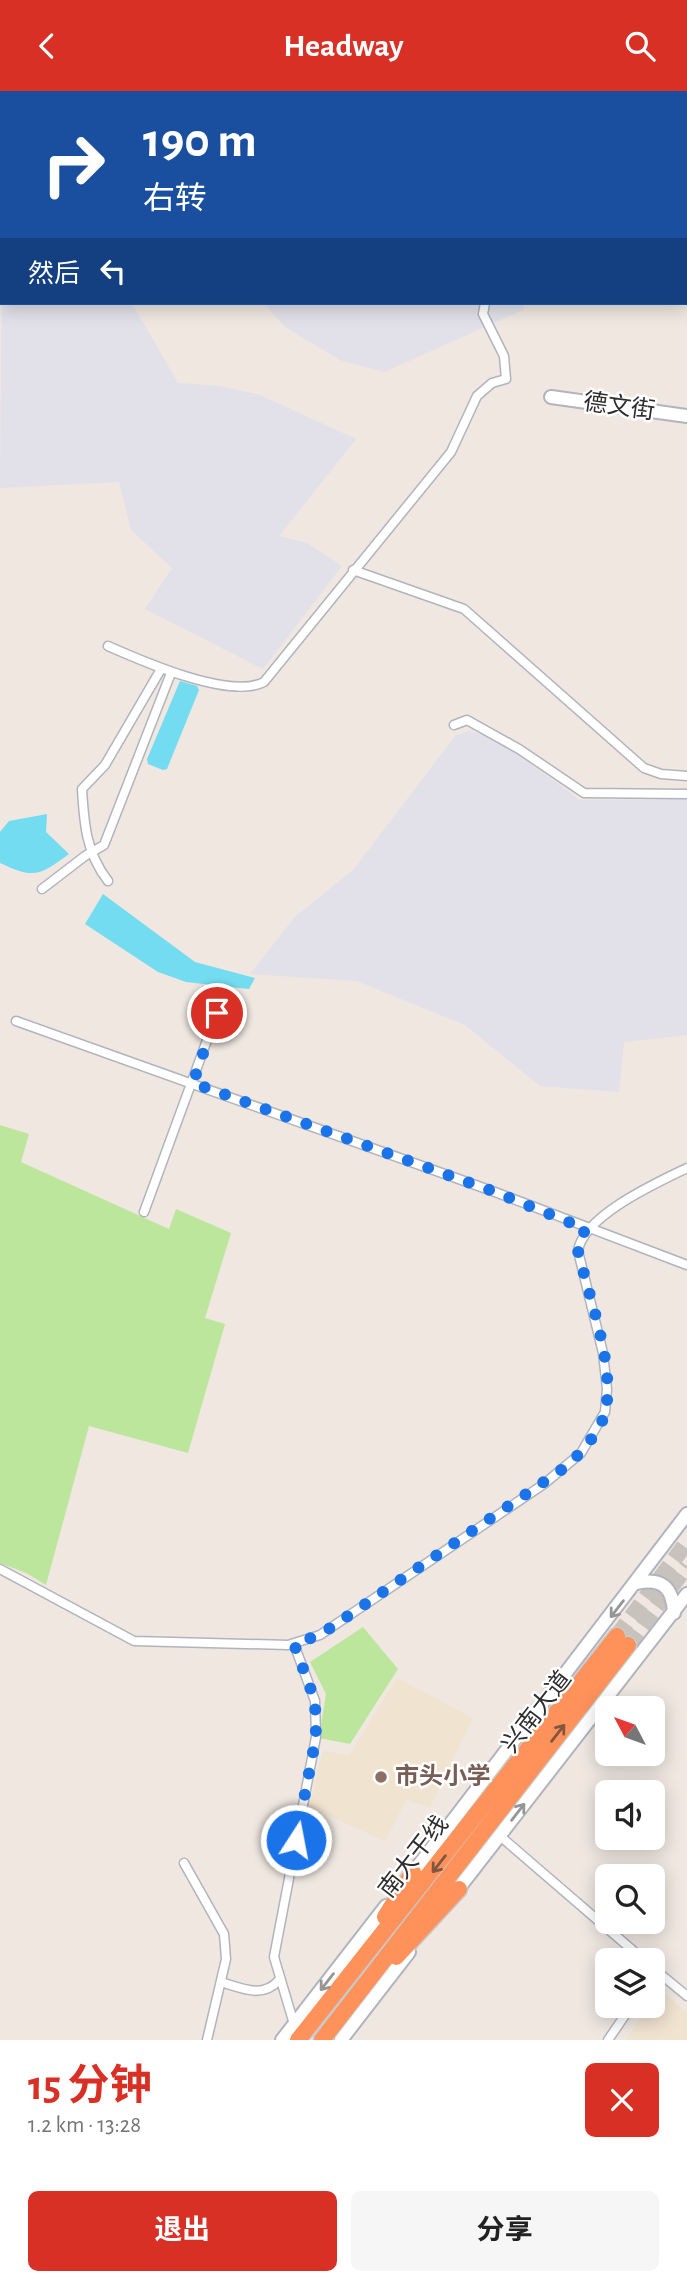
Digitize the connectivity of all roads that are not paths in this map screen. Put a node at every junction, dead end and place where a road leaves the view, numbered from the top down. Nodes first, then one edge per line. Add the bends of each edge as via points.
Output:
1 (485, 305) edge
2 (551, 397) dead end
3 (687, 416) edge
4 (353, 569) junction
5 (108, 646) dead end
6 (161, 669) junction
7 (171, 673) junction
8 (454, 725) dead end
9 (687, 776) edge
10 (687, 794) edge
11 (92, 853) junction
12 (108, 881) dead end
13 (42, 889) dead end
14 (217, 1013) dead end
15 (16, 1021) dead end
16 (193, 1083) junction
17 (687, 1168) edge
18 (144, 1212) dead end
19 (586, 1229) junction
20 (687, 1265) edge
21 (687, 1514) edge
22 (0, 1569) edge
23 (637, 1583) junction
24 (687, 1594) edge
25 (674, 1613) junction
26 (294, 1644) junction
27 (500, 1836) junction
28 (184, 1863) dead end
29 (413, 1872) junction
30 (459, 1889) joint
31 (630, 1948) edge
32 (279, 1980) junction
33 (665, 1980) edge
34 (221, 1982) junction
35 (341, 1986) junction
36 (687, 1996) edge
37 (623, 2018) edge
38 (296, 2032) edge
39 (331, 2036) edge
40 (207, 2040) edge
41 (282, 2040) edge
42 (608, 2040) edge

1 - 4 street via 483,314 505,356 506,379 492,383 477,396 451,452
2 - 3 main road, 德文街
4 - 7 street via 264,682 243,688
4 - 9 street via 464,609 644,768
5 - 6 street
6 - 7 street
6 - 11 street via 105,765 82,789 85,836
7 - 11 street via 111,832 104,845
8 - 10 street via 467,720 584,793
11 - 12 street
11 - 13 street
14 - 16 street
15 - 16 street
16 - 18 street
16 - 19 street
17 - 19 street
19 - 20 street
19 - 26 street via 578,1251 607,1389 605,1412 581,1453 544,1484 320,1635
21 - 23 main road, 兴南大道
22 - 26 street via 134,1641
23 - 25 main road via 652,1580 667,1586
23 -> 29 main road, 兴南大道
24 - 25 main road, 兴南大道
27 -> 25 main road, 兴南大道
26 - 32 street via 315,1701 316,1737 274,1957
27 - 30 main road, 兴南大道
27 - 31 street
28 - 34 street via 224,1934 226,1959
29 - 35 highway
29 -> 38 main road, 兴南大道
30 - 39 highway
32 - 34 street via 265,1991
32 - 38 street
33 - 36 street
34 - 40 street
35 - 38 highway, 南大干线
39 -> 35 highway, 南大干线 via 622,1641
37 - 42 street
38 - 41 main road, 兴南大道

